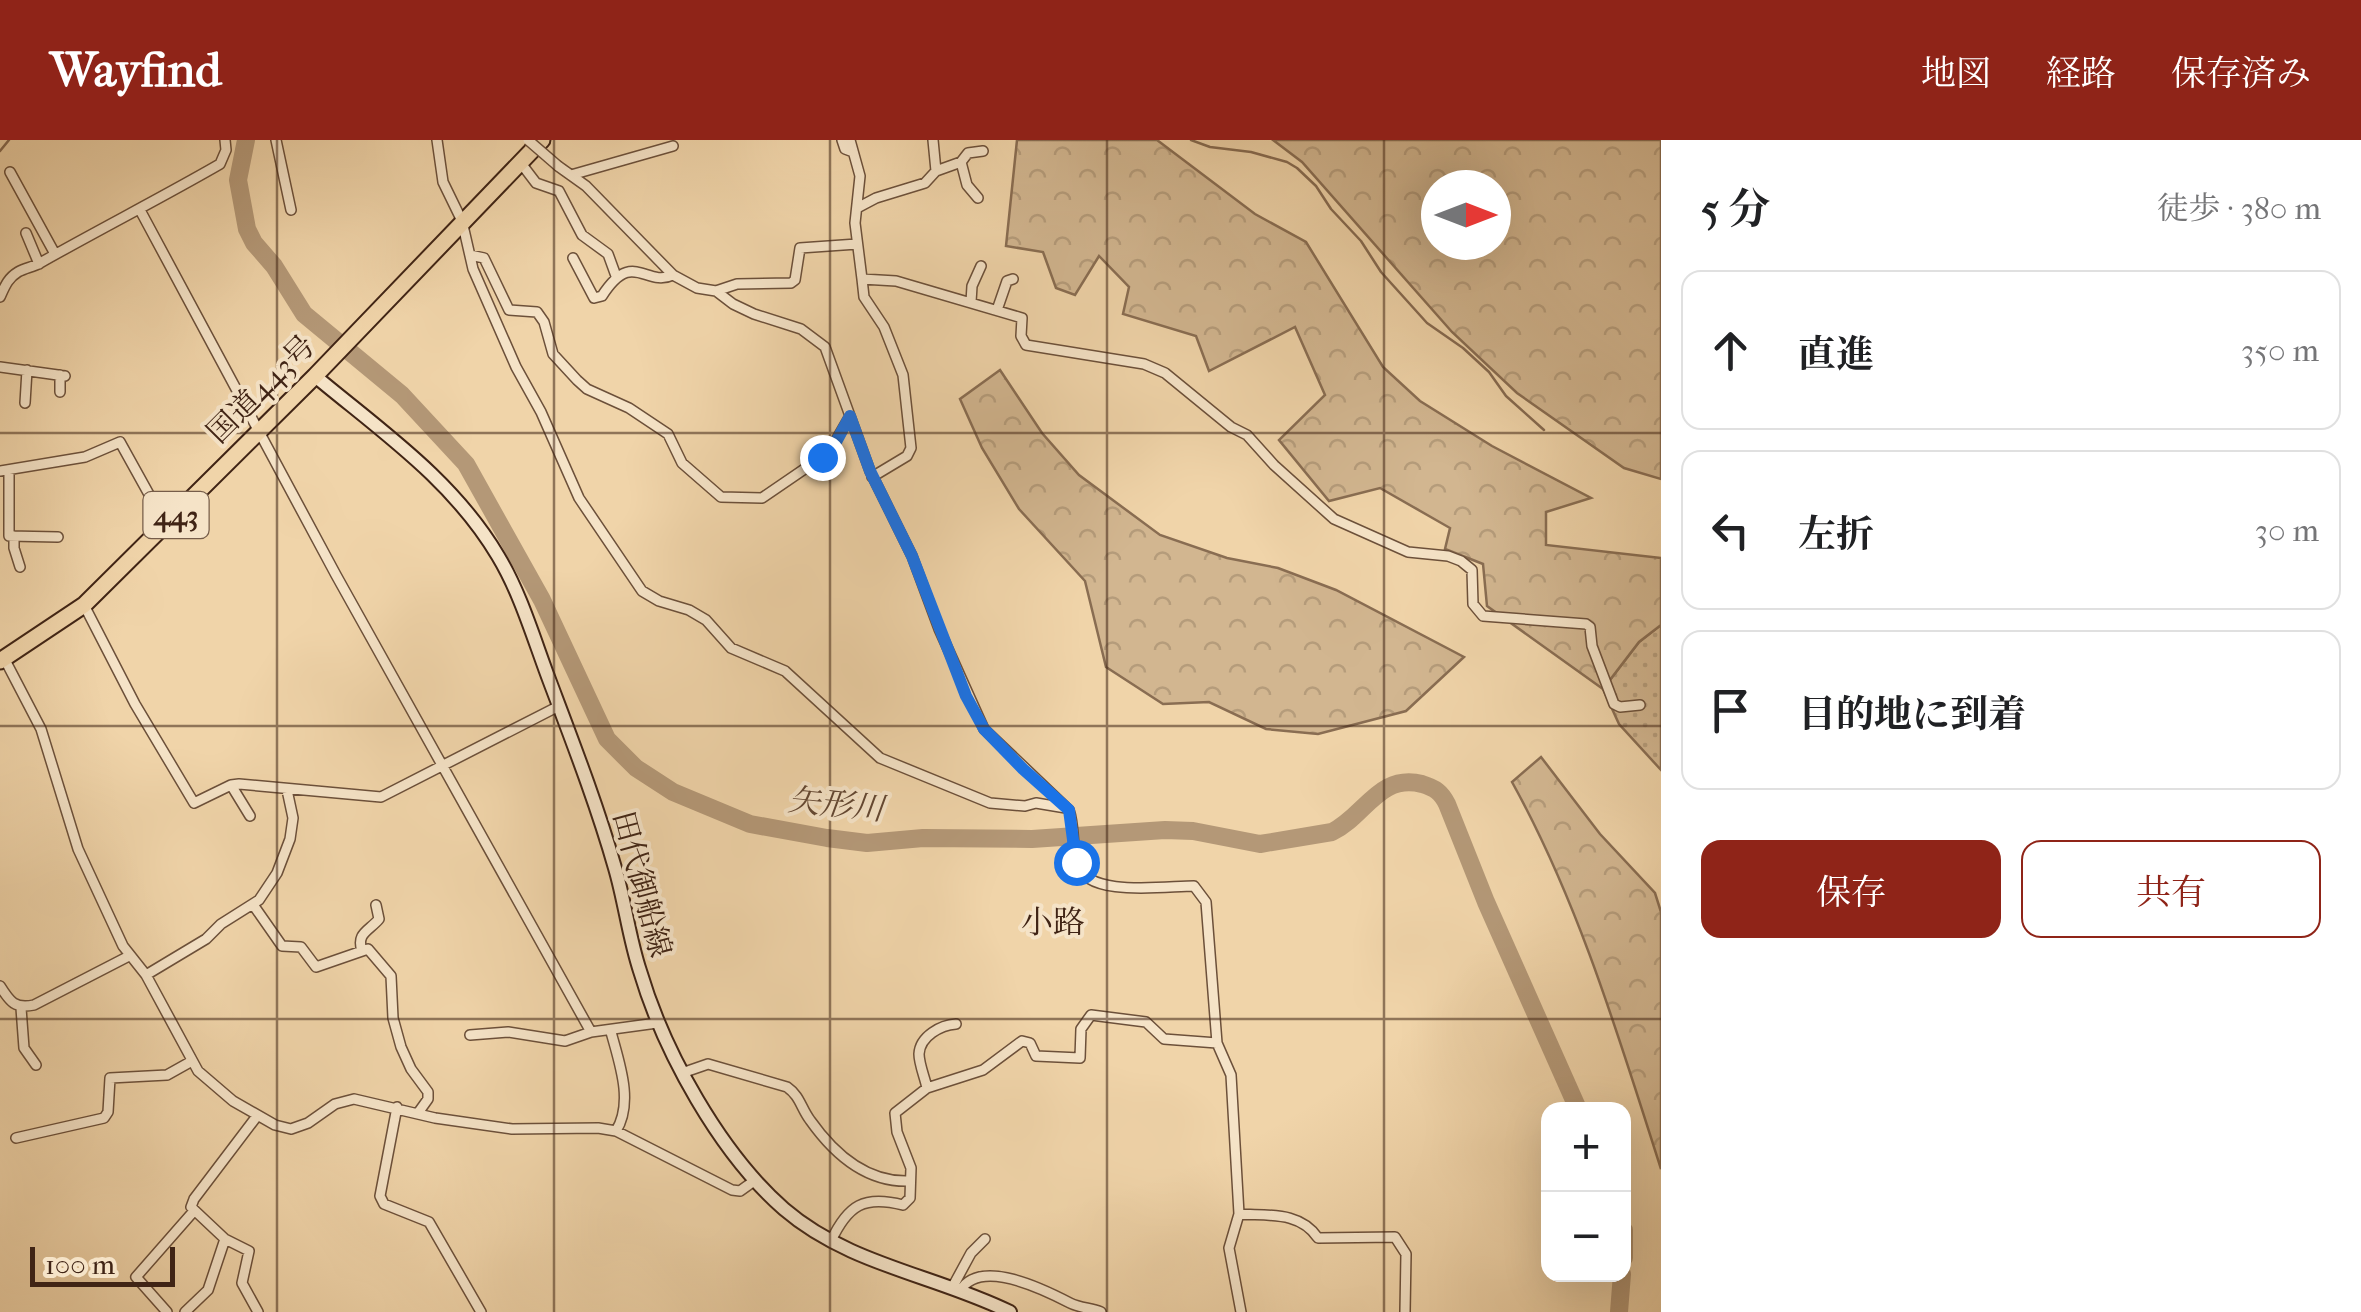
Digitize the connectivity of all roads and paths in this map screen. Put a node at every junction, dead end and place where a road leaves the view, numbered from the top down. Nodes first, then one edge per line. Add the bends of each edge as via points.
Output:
1 (224, 140) edge
2 (276, 140) edge
3 (438, 140) edge
4 (528, 140) edge
5 (542, 140) edge
6 (642, 140) edge
7 (842, 140) edge
8 (850, 140) edge
9 (933, 140) edge
10 (673, 146) dead end
11 (983, 150) dead end
12 (853, 152) junction
13 (646, 154) junction
14 (519, 162) junction
15 (961, 162) junction
16 (936, 171) junction
17 (10, 172) dead end
18 (571, 175) junction
19 (978, 198) dead end
20 (859, 207) junction
21 (140, 210) junction
22 (290, 210) dead end
23 (462, 221) junction
24 (26, 234) dead end
25 (858, 244) junction
26 (55, 254) junction
27 (470, 255) junction
28 (573, 258) dead end
29 (39, 264) junction
30 (981, 266) dead end
31 (673, 275) junction
32 (616, 276) junction
33 (862, 279) junction
34 (1012, 279) dead end
35 (716, 291) junction
36 (0, 297) edge
37 (971, 302) junction
38 (998, 310) junction
39 (0, 367) edge
40 (26, 370) junction
41 (315, 376) junction
42 (60, 392) dead end
43 (24, 403) dead end
44 (850, 416) junction
45 (260, 429) junction
46 (4, 470) edge
47 (872, 477) junction
48 (166, 524) junction
49 (14, 536) junction
50 (58, 537) dead end
51 (20, 568) dead end
52 (84, 606) junction
53 (1, 657) edge
54 (1640, 705) dead end
55 (558, 706) junction
56 (444, 764) junction
57 (231, 785) junction
58 (287, 790) junction
59 (1069, 812) junction
60 (250, 816) dead end
61 (254, 906) junction
62 (376, 906) dead end
63 (362, 951) junction
64 (130, 956) junction
65 (146, 976) junction
66 (1, 992) edge
67 (20, 1008) junction
68 (657, 1023) junction
69 (956, 1024) dead end
70 (591, 1032) junction
71 (612, 1032) junction
72 (470, 1035) dead end
73 (1218, 1043) junction
74 (192, 1060) junction
75 (36, 1065) dead end
76 (682, 1073) junction
77 (927, 1088) junction
78 (398, 1107) junction
79 (418, 1113) junction
80 (256, 1116) junction
81 (616, 1131) junction
82 (16, 1138) dead end
83 (754, 1180) junction
84 (910, 1181) junction
85 (193, 1212) junction
86 (1239, 1214) junction
87 (226, 1238) junction
88 (985, 1238) dead end
89 (832, 1242) junction
90 (956, 1290) junction
91 (1076, 1309) edge
92 (167, 1312) edge
93 (186, 1312) edge
94 (258, 1312) edge
95 (481, 1312) edge
96 (1010, 1312) edge
97 (1101, 1312) edge
98 (1241, 1312) edge
99 (1405, 1312) edge

1 - 21 street via 220,164
2 - 22 street
3 - 23 street via 443,182
4 - 18 street, bridge
5 - 14 highway, 国道443号 / 443
6 - 13 street
7 - 12 street
8 - 12 street
9 - 16 street
10 - 13 street
11 - 15 street
12 - 20 street
13 - 18 street
14 - 23 highway, 国道443号 / 443
14 - 32 street via 536,183 564,197 576,228 608,254
15 - 16 street
15 - 19 street
16 - 20 street via 926,183
17 - 26 street
18 - 31 street
20 - 25 street
21 - 26 street
21 - 45 street
23 - 27 street
23 - 41 highway, 国道443号 / 443
24 - 29 street
25 - 33 street
25 - 35 street via 800,248 790,283
26 - 29 street
27 - 44 street via 484,258 509,310 542,316 554,354 576,380 668,434 682,464 721,497 762,498 822,457
27 - 59 street via 579,498 642,592 690,610 731,648 785,670 880,758 977,799
28 - 32 street via 594,298
29 - 36 street via 20,270
30 - 37 street
31 - 32 street
31 - 35 street
33 - 37 street via 896,281
33 - 47 street via 902,375 911,448
34 - 38 street
35 - 44 street via 754,314 814,336 833,363
37 - 38 street
38 - 54 street via 1022,318 1026,345 1144,364 1165,374 1247,435 1334,519 1408,552 1462,561 1472,570 1473,604 1483,616 1586,624 1614,704
39 - 40 street
40 - 42 street via 62,376
40 - 43 street
41 - 45 highway, 国道443号 / 443
41 - 55 main road, 田代御船線 via 466,509 521,604
44 - 47 street
45 - 48 highway, 国道443号 / 443
45 - 56 street
46 - 48 street via 86,457 120,442
46 - 49 street
47 - 59 street via 984,729
48 - 52 highway, 国道443号 / 443
49 - 50 street
49 - 51 street
52 - 53 highway, 国道443号 / 443
52 - 57 street via 194,803
53 - 64 street via 41,729 83,863
55 - 56 street
55 - 68 main road, 田代御船線 via 616,869
56 - 58 street via 381,797
56 - 70 street
57 - 58 street
57 - 60 street
58 - 61 street via 293,818 286,854
59 - 73 street via 1076,862 1089,881 1106,887 1194,886 1201,892
61 - 63 street via 282,946 299,946 316,966
61 - 65 street
62 - 63 street via 379,919 360,936
63 - 79 street via 369,950 390,976 401,1047 428,1092
64 - 65 street
64 - 67 street
65 - 74 street
66 - 67 street
67 - 75 street via 24,1048
68 - 71 street
68 - 76 main road, 田代御船線
69 - 77 street via 940,1026 921,1047
70 - 71 street
70 - 72 street via 565,1042 508,1032
71 - 81 street via 624,1098
73 - 77 street via 1164,1039 1146,1022 1091,1015 1081,1028 1080,1058 1036,1056 1022,1041 983,1070
73 - 86 street via 1231,1075
74 - 80 street via 208,1082
74 - 82 street via 168,1075 110,1078 104,1118
76 - 83 main road, 田代御船線
76 - 84 street via 708,1064 787,1087 847,1160 882,1179
77 - 84 street via 895,1113
78 - 79 street
78 - 80 street via 346,1100 291,1129
78 - 95 street via 380,1196 384,1204 430,1222
79 - 81 street via 512,1130
80 - 85 street via 194,1199
81 - 83 street via 732,1190
83 - 89 main road, 田代御船線
84 - 89 street via 906,1204 864,1202 847,1214
85 - 87 street
85 - 92 street via 136,1277
86 - 98 street via 1229,1248
86 - 99 street via 1293,1218 1318,1238 1395,1238 1406,1254
87 - 93 street via 208,1290
87 - 94 street via 249,1251 242,1282
88 - 90 street via 970,1254
89 - 90 main road, 田代御船線
90 - 91 street via 976,1278 1016,1279
90 - 96 main road, 田代御船線
91 - 97 street

